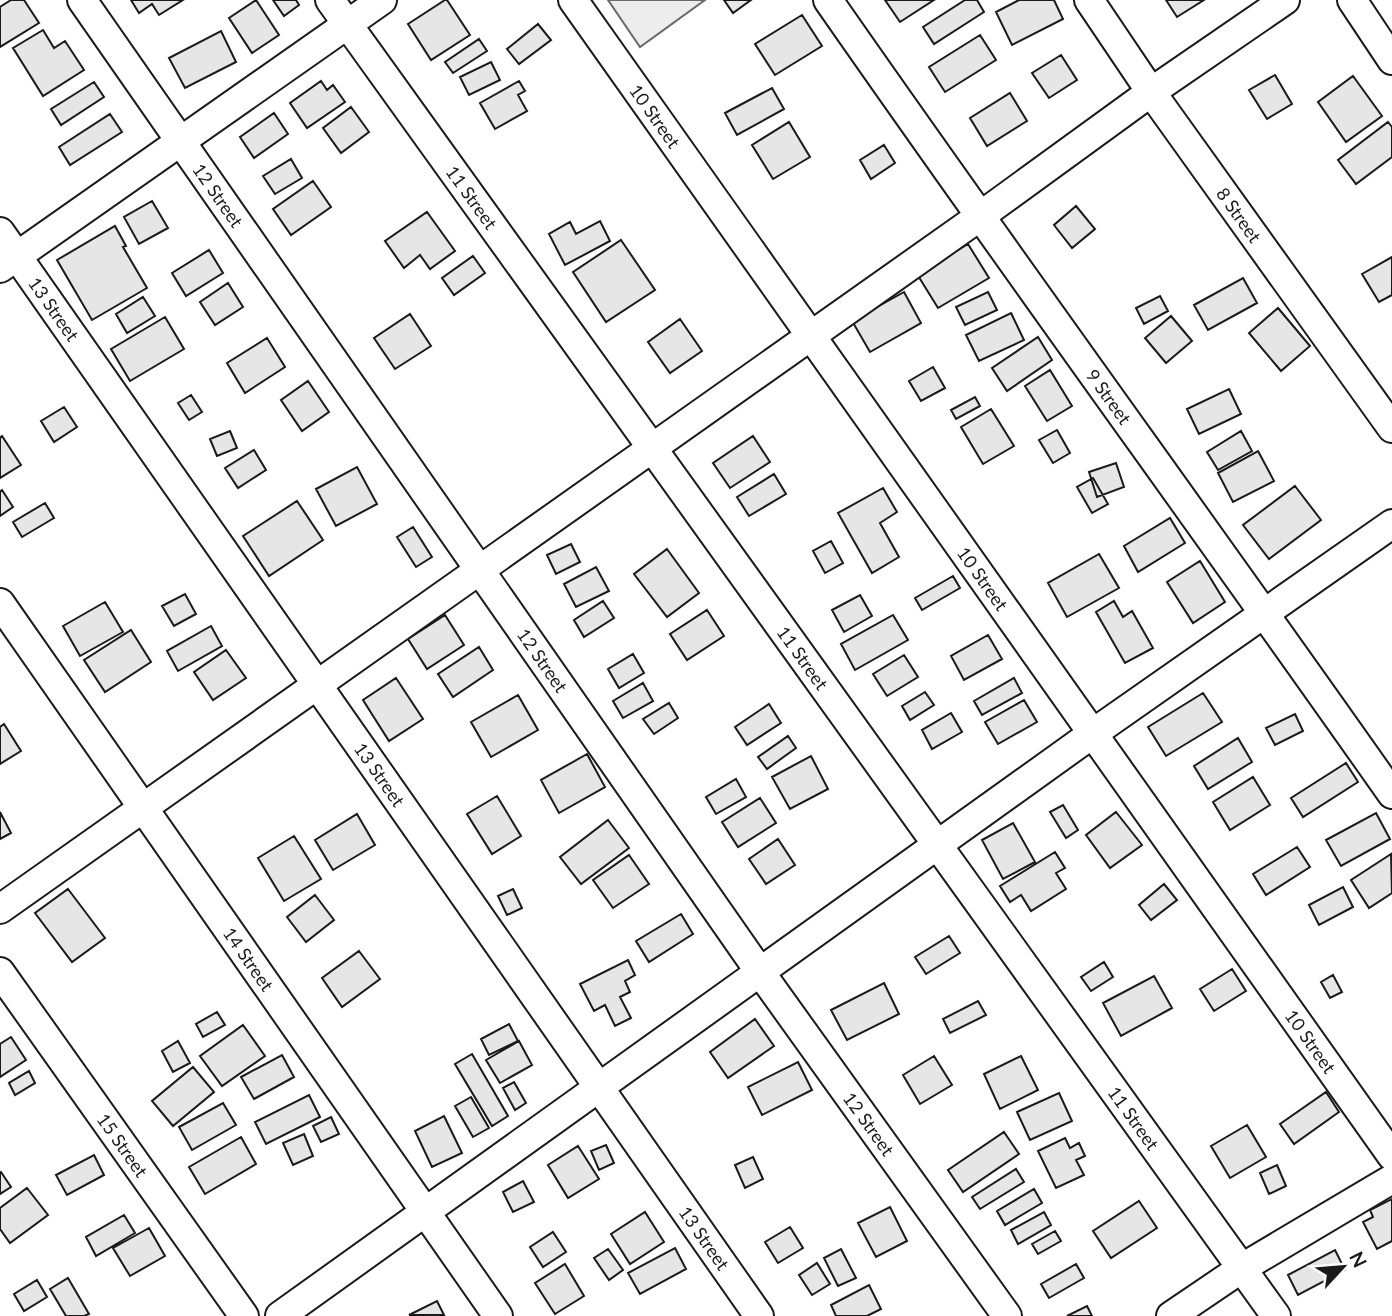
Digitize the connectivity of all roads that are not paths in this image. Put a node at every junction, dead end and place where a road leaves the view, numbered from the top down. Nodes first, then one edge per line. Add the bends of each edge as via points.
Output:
1 (82, 0) edge
2 (330, 0) edge
3 (382, 0) edge
4 (573, 0) edge
5 (828, 0) edge
6 (1089, 0) edge
7 (1285, 0) edge
8 (1352, 0) edge
9 (347, 24) junction
10 (1392, 60) edge
11 (1151, 92) junction
12 (181, 141) junction
13 (979, 217) junction
14 (0, 232) edge
15 (8, 262) edge
16 (810, 336) junction
17 (1392, 428) edge
18 (652, 449) junction
19 (1392, 524) edge
20 (480, 570) junction
21 (0, 603) edge
22 (1264, 612) junction
23 (317, 685) junction
24 (1092, 734) junction
25 (1392, 794) edge
26 (143, 808) junction
27 (936, 846) junction
28 (0, 909) edge
29 (0, 972) edge
30 (760, 972) junction
31 (599, 1088) junction
32 (1392, 1156) edge
33 (1392, 1179) edge
34 (425, 1212) junction
35 (1242, 1268) junction
36 (244, 1316) edge
37 (280, 1316) edge
38 (498, 1316) edge
39 (759, 1316) edge
40 (1007, 1316) edge
41 (1171, 1316) edge
42 (1276, 1316) edge

1 - 12 street, 12 Street
2 - 9 street, 11 Street
3 - 9 street
4 - 16 street, 10 Street
5 - 13 street, 9 Street
6 - 11 street, 8 Street
7 - 11 street
8 - 10 street
9 - 12 street
9 - 18 street, 11 Street
11 - 13 street
11 - 17 street, 8 Street
12 - 15 street
12 - 20 street, 12 Street
13 - 16 street
13 - 22 street, 9 Street
14 - 15 street, 13 Street
15 - 23 street, 13 Street
16 - 18 street
16 - 24 street, 10 Street
18 - 20 street
18 - 27 street, 11 Street
19 - 22 street
20 - 23 street
20 - 30 street, 12 Street
21 - 26 street, 14 Street
22 - 24 street
22 - 25 street, 9 Street
23 - 26 street
23 - 31 street, 13 Street
24 - 27 street
24 - 32 street, 10 Street
26 - 28 street
26 - 34 street, 14 Street
27 - 30 street
27 - 35 street, 11 Street
29 - 36 street, 15 Street
30 - 31 street
30 - 40 street, 12 Street
31 - 34 street
31 - 39 street, 13 Street
33 - 35 street
34 - 37 street
34 - 38 street, 14 Street
35 - 41 street
35 - 42 street, 11 Street

